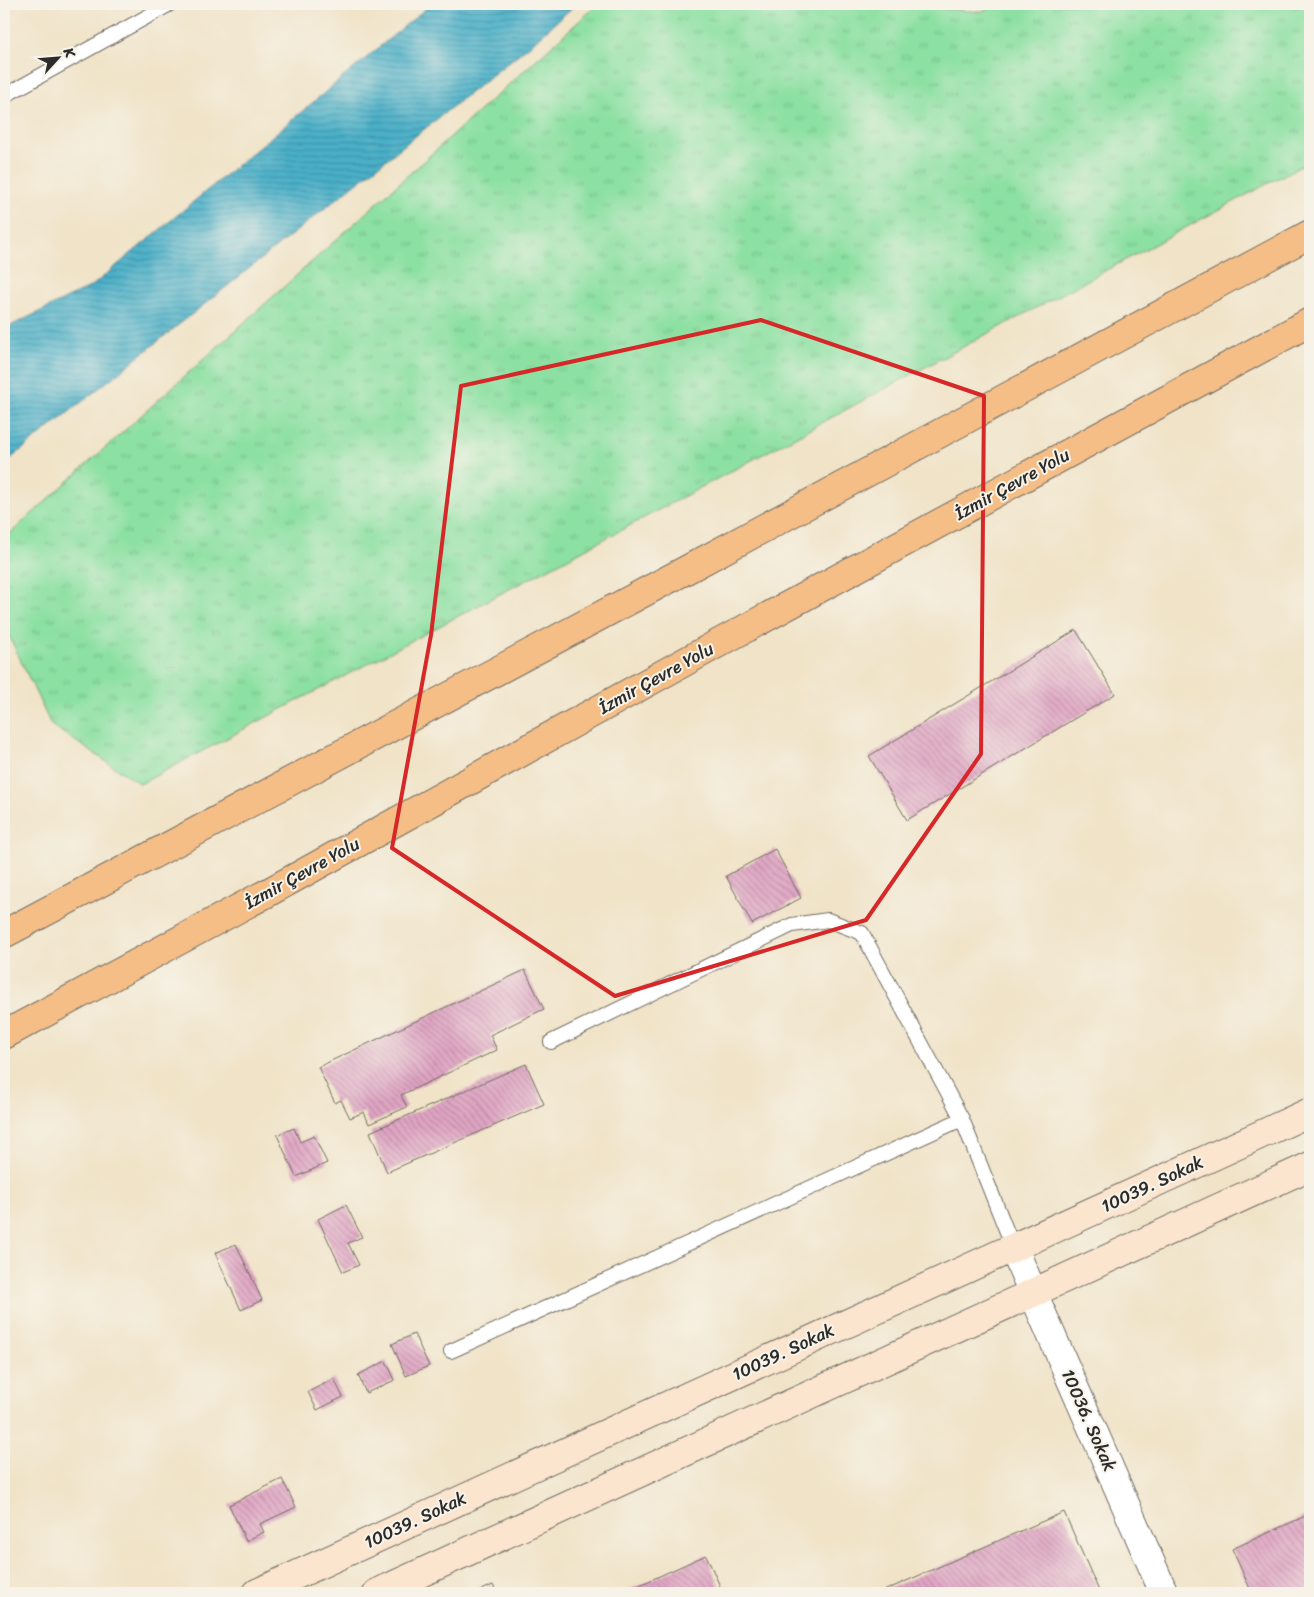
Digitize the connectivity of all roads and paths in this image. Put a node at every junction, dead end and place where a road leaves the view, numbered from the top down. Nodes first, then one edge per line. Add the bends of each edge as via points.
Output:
1 (170, 4) edge
2 (4, 96) edge
3 (1310, 234) edge
4 (1310, 322) edge
5 (4, 934) edge
6 (4, 1035) edge
7 (551, 1042) dead end
8 (1310, 1112) edge
9 (962, 1119) junction
10 (1310, 1166) edge
11 (1013, 1248) junction
12 (1033, 1293) junction
13 (452, 1351) dead end
14 (257, 1593) edge
15 (377, 1593) edge
16 (1164, 1593) edge

1 - 2 lane
3 - 5 highway
4 - 6 highway, İzmir Çevre Yolu
7 - 9 lane via 792,924 828,920 862,933
8 - 11 street, 10039. Sokak
9 - 11 lane
9 - 13 lane
10 - 12 street
11 - 12 street, 10036. Sokak
11 - 14 street, 10039. Sokak
12 - 15 street
12 - 16 street, 10036. Sokak

